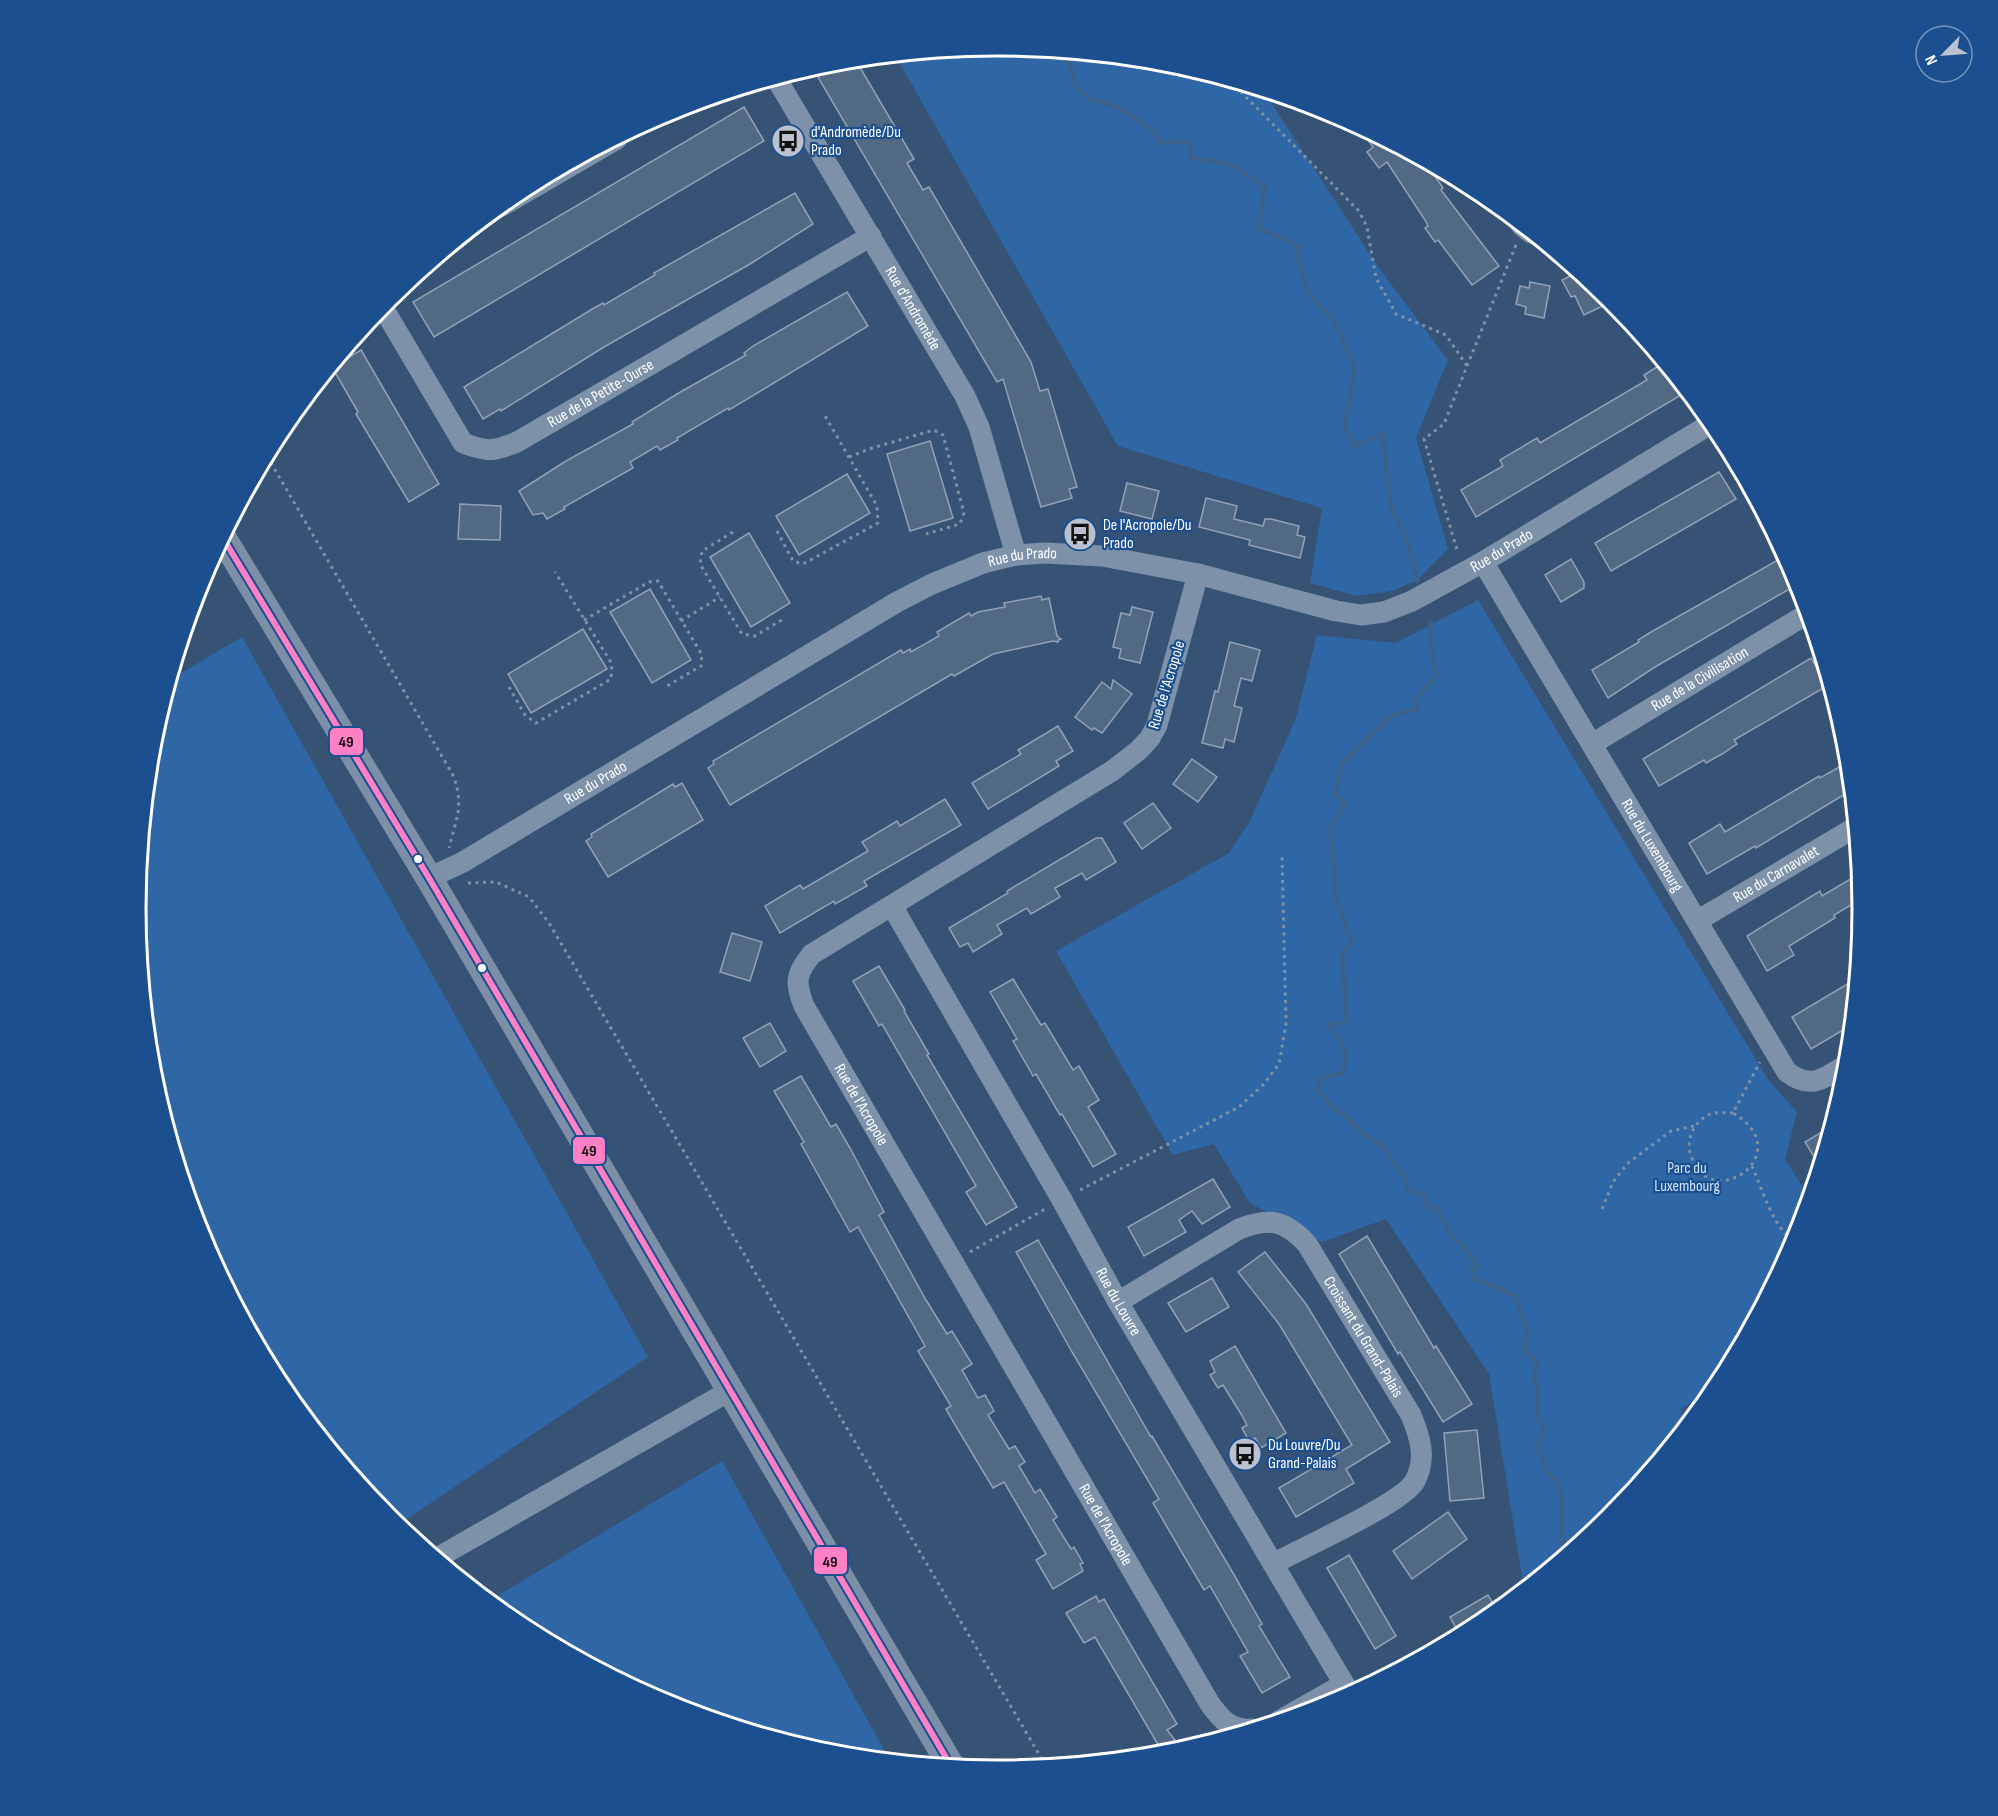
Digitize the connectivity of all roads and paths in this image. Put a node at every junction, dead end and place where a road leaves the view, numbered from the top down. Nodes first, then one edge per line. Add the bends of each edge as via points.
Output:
1 (780, 85) edge
2 (1240, 91) edge
3 (1522, 235) edge
4 (871, 236) junction
5 (387, 315) edge
6 (1467, 366) junction
7 (824, 414) dead end
8 (1704, 428) edge
9 (849, 457) junction
10 (272, 464) edge
11 (777, 531) dead end
12 (733, 532) dead end
13 (926, 534) dead end
14 (227, 545) edge
15 (1016, 555) junction
16 (1475, 567) junction
17 (555, 572) dead end
18 (1198, 574) junction
19 (720, 597) junction
20 (785, 618) dead end
21 (1800, 618) edge
22 (584, 620) junction
23 (681, 621) junction
24 (667, 686) dead end
25 (509, 687) dead end
26 (1592, 744) junction
27 (1848, 832) edge
28 (448, 850) dead end
29 (1282, 856) dead end
30 (429, 878) junction
31 (468, 883) dead end
32 (892, 906) junction
33 (1697, 921) junction
34 (1769, 1046) junction
35 (1836, 1070) edge
36 (1733, 1113) junction
37 (1694, 1126) junction
38 (1752, 1166) junction
39 (1062, 1200) junction
40 (1602, 1209) dead end
41 (1786, 1235) edge
42 (953, 1262) junction
43 (1118, 1302) junction
44 (731, 1390) junction
45 (443, 1554) edge
46 (1273, 1564) junction
47 (1346, 1687) edge
48 (1234, 1727) edge
49 (947, 1759) edge
50 (1042, 1759) edge

1 - 4 street, Rue d'Andromède
2 - 6 path via 1359,211 1376,278 1396,314 1446,335
3 - 6 path
4 - 5 street, Rue de la Petite-Ourse via 517,442 496,450 484,451 463,443
4 - 15 street, Rue d'Andromède via 971,410
6 - 16 path via 1444,424 1424,439 1459,556
7 - 9 path
8 - 16 street, Rue du Prado
9 - 11 path via 877,506 878,523 803,564 794,561
9 - 13 path via 934,430 943,435 964,513 960,524
10 - 28 path via 454,777 460,809
12 - 19 path via 702,551 700,564
14 - 30 main road
15 - 18 street, Rue du Prado via 1102,556
15 - 30 street, Rue du Prado via 983,563 897,602 463,862
16 - 18 street, Rue du Prado via 1412,601 1384,612 1361,615
16 - 26 street, Rue du Luxembourg
17 - 22 path
18 - 32 street, Rue de l'Acropole via 1162,709 1150,738 1139,750 1112,771
19 - 20 path via 742,634 755,636
19 - 23 path
21 - 26 street, Rue de la Civilisation
22 - 23 path via 649,582 658,581
22 - 25 path via 612,664 611,679 536,723 525,715
23 - 24 path via 702,655 701,666
26 - 33 street, Rue du Luxembourg
27 - 33 street, Rue du Carnavalet
29 - 39 path via 1286,1024 1279,1064 1239,1107
30 - 44 main road
31 - 50 path via 496,882 529,897 549,923
32 - 39 street, Rue du Louvre
32 - 42 street, Rue de l'Acropole via 812,954 802,966 798,990
33 - 34 street, Rue du Luxembourg
34 - 35 street, Rue du Luxembourg via 1798,1081 1812,1082
34 - 36 path
36 - 37 path via 1711,1113
36 - 38 path via 1747,1121 1756,1135 1757,1151
37 - 38 path via 1688,1147 1695,1168 1713,1180 1735,1179
37 - 40 path via 1671,1131 1628,1163 1613,1182
38 - 41 path
39 - 42 path
39 - 43 street, Rue du Louvre
42 - 48 street, Rue de l'Acropole via 1210,1704
43 - 46 street, Rue du Louvre
43 - 46 street, Croissant du Grand-Palais via 1239,1228 1268,1221 1282,1224 1307,1244 1411,1415 1422,1444 1414,1483 1393,1501
44 - 45 street
44 - 49 main road
46 - 47 street, Rue du Louvre

